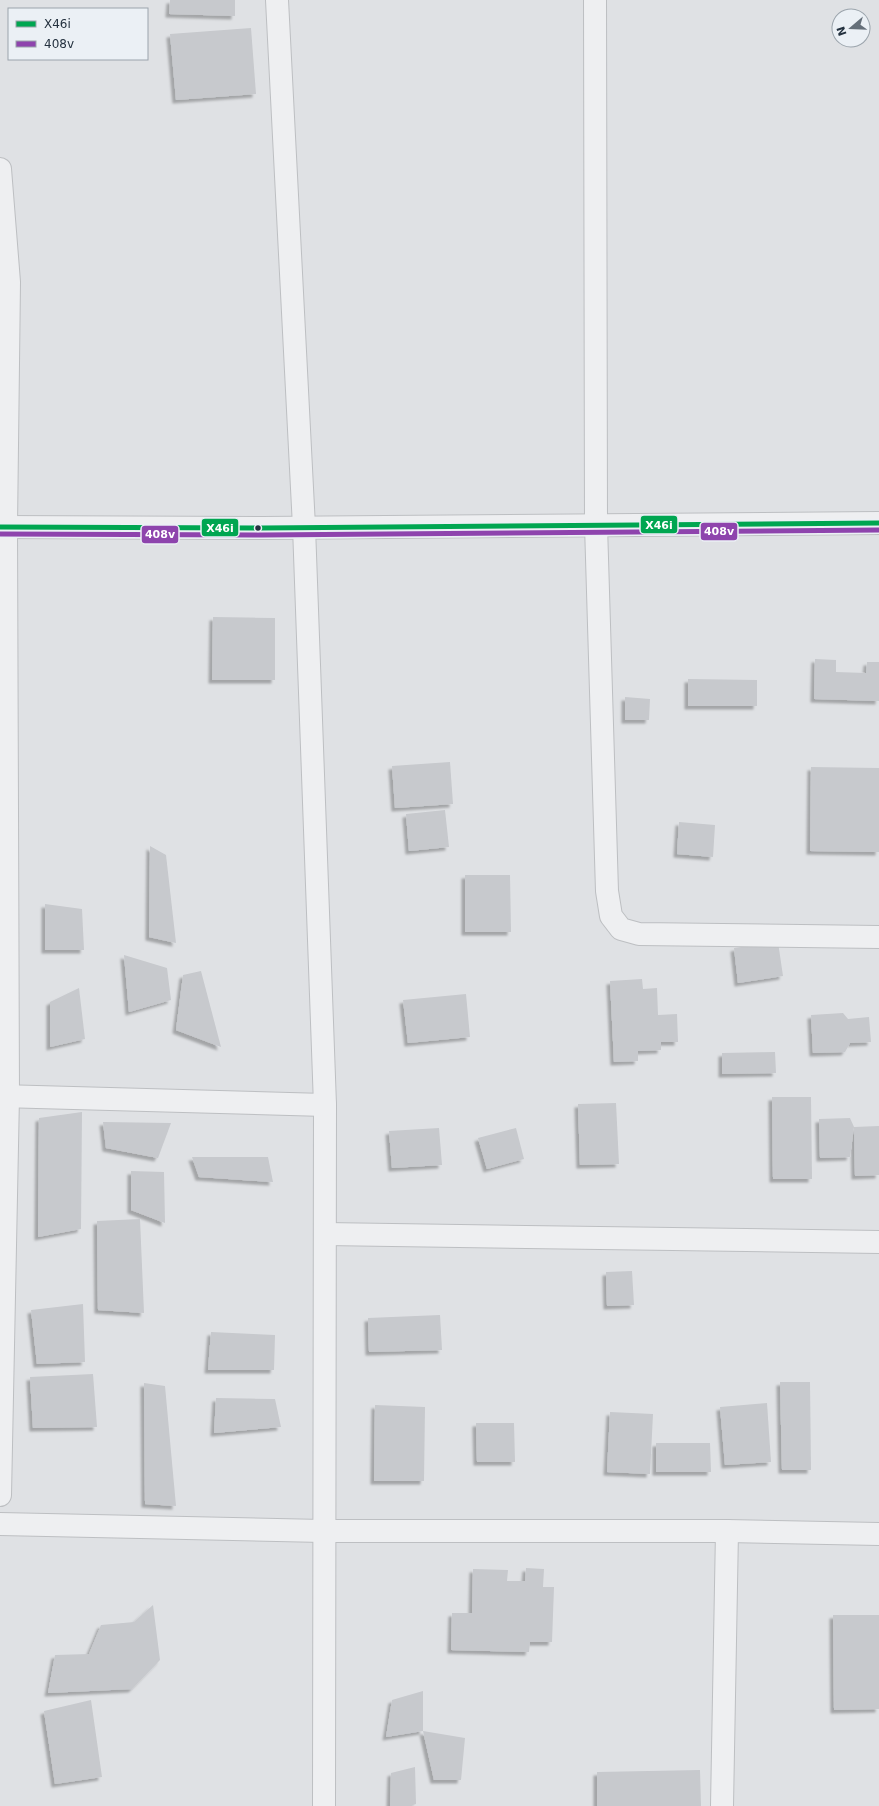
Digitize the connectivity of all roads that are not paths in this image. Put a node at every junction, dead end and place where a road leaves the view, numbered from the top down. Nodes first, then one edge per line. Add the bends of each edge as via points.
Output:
1 (277, 0) edge
2 (595, 0) edge
3 (0, 169) edge
4 (879, 523) edge
5 (596, 525) junction
6 (3, 527) edge
7 (304, 527) junction
8 (879, 937) edge
9 (4, 1096) edge
10 (325, 1105) junction
11 (325, 1234) junction
12 (879, 1242) edge
13 (0, 1495) edge
14 (0, 1524) edge
15 (323, 1531) junction
16 (727, 1531) junction
17 (879, 1534) edge
18 (324, 1806) edge
19 (722, 1806) edge

1 - 7 street
2 - 5 street
3 - 6 street via 9,282
4 - 5 street
5 - 7 street
5 - 8 street via 607,891 611,916 621,929 639,934
6 - 7 street
6 - 9 street
7 - 10 street
9 - 10 street
9 - 13 street
10 - 11 street
11 - 12 street
11 - 15 street
14 - 15 street
15 - 16 street
15 - 18 street
16 - 17 street
16 - 19 street

